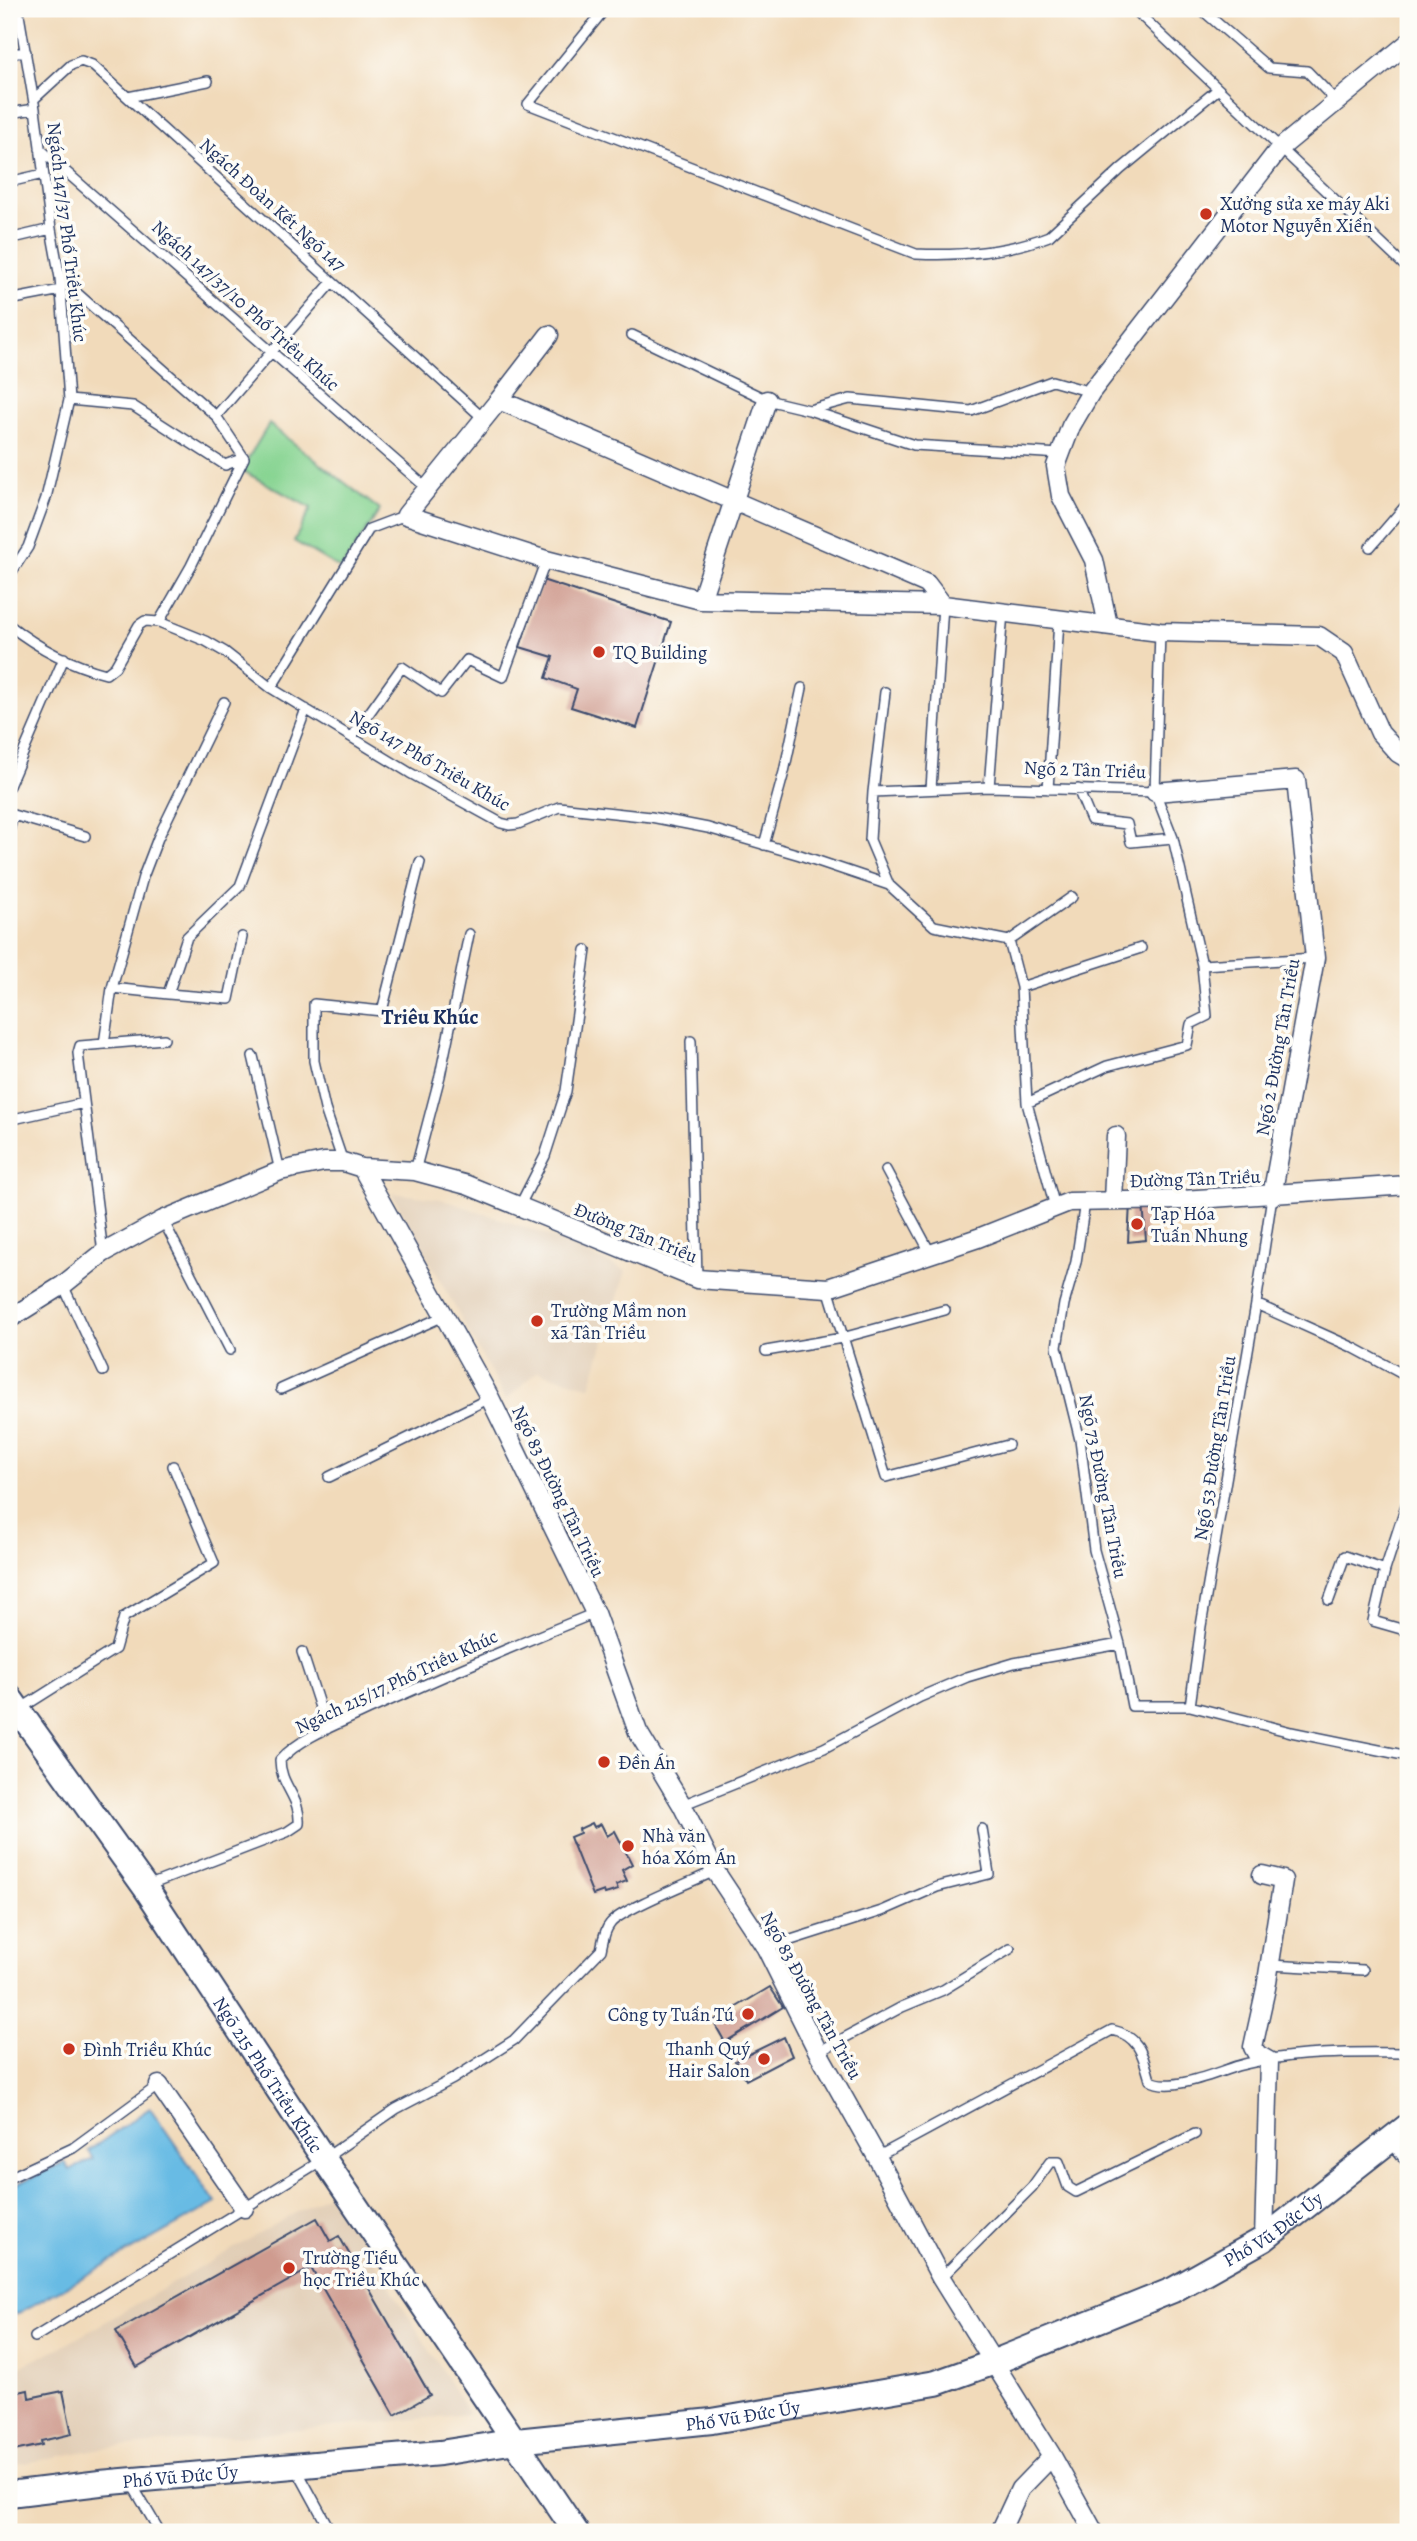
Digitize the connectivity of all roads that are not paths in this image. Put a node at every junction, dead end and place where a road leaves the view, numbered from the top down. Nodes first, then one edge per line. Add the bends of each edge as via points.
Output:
1 (18, 9) edge
2 (605, 9) edge
3 (1134, 9) edge
4 (1201, 9) edge
5 (1408, 43) edge
6 (26, 52) junction
7 (9, 54) edge
8 (208, 81) dead end
9 (1217, 90) junction
10 (128, 97) junction
11 (1336, 102) junction
12 (35, 104) junction
13 (9, 113) edge
14 (40, 149) junction
15 (1279, 149) junction
16 (43, 174) junction
17 (9, 181) edge
18 (51, 229) junction
19 (9, 239) edge
20 (1408, 269) edge
21 (60, 278) junction
22 (332, 282) junction
23 (61, 290) junction
24 (9, 300) edge
25 (550, 335) dead end
26 (632, 335) dead end
27 (272, 351) junction
28 (1091, 392) junction
29 (69, 400) junction
30 (499, 400) junction
31 (767, 400) junction
32 (809, 410) junction
33 (216, 416) junction
34 (484, 419) junction
35 (1060, 454) junction
36 (244, 457) junction
37 (428, 489) junction
38 (735, 501) junction
39 (1408, 503) edge
40 (406, 515) junction
41 (1370, 547) dead end
42 (546, 560) junction
43 (9, 576) edge
44 (701, 600) junction
45 (943, 605) junction
46 (1003, 612) junction
47 (1059, 621) junction
48 (159, 622) junction
49 (9, 625) edge
50 (1108, 625) junction
51 (1160, 632) junction
52 (64, 659) junction
53 (271, 688) junction
54 (802, 688) dead end
55 (885, 692) dead end
56 (224, 702) dead end
57 (306, 709) junction
58 (352, 737) junction
59 (1408, 759) edge
60 (1296, 780) joint
61 (9, 786) edge
62 (989, 787) junction
63 (931, 789) junction
64 (1048, 789) junction
65 (1078, 789) junction
66 (873, 792) junction
67 (1155, 792) junction
68 (11, 815) edge
69 (9, 831) edge
70 (85, 836) dead end
71 (1173, 838) junction
72 (764, 845) junction
73 (420, 862) dead end
74 (889, 885) junction
75 (1072, 897) dead end
76 (469, 934) dead end
77 (242, 937) dead end
78 (1009, 941) junction
79 (1141, 948) dead end
80 (586, 950) dead end
81 (1315, 958) junction
82 (1202, 965) junction
83 (1021, 987) junction
84 (112, 988) junction
85 (168, 994) junction
86 (164, 1039) dead end
87 (691, 1041) dead end
88 (104, 1044) junction
89 (253, 1056) dead end
90 (84, 1103) junction
91 (1027, 1103) junction
92 (9, 1120) edge
93 (1116, 1136) dead end
94 (343, 1162) junction
95 (362, 1168) junction
96 (887, 1170) dead end
97 (279, 1171) junction
98 (415, 1171) junction
99 (1408, 1185) edge
100 (1272, 1196) junction
101 (1113, 1201) junction
102 (1085, 1202) junction
103 (519, 1206) junction
104 (1055, 1207) junction
105 (163, 1220) junction
106 (103, 1253) junction
107 (931, 1254) junction
108 (697, 1279) junction
109 (63, 1285) junction
110 (828, 1288) junction
111 (1256, 1304) junction
112 (945, 1310) dead end
113 (444, 1316) junction
114 (9, 1319) edge
115 (842, 1338) junction
116 (230, 1350) dead end
117 (766, 1351) dead end
118 (103, 1371) dead end
119 (1408, 1377) edge
120 (281, 1389) dead end
121 (490, 1398) junction
122 (1008, 1445) dead end
123 (173, 1466) dead end
124 (329, 1477) dead end
125 (1408, 1499) edge
126 (1385, 1570) junction
127 (1329, 1600) dead end
128 (595, 1613) junction
129 (1408, 1631) edge
130 (1120, 1644) junction
131 (302, 1652) dead end
132 (1190, 1706) junction
133 (12, 1708) edge
134 (327, 1729) junction
135 (1408, 1756) edge
136 (682, 1805) junction
137 (982, 1829) dead end
138 (715, 1871) junction
139 (1262, 1875) dead end
140 (145, 1887) junction
141 (766, 1948) junction
142 (1010, 1949) dead end
143 (1270, 1965) junction
144 (1363, 1970) dead end
145 (818, 2052) junction
146 (1408, 2053) edge
147 (1269, 2061) junction
148 (159, 2085) joint
149 (1195, 2134) dead end
150 (1400, 2134) edge
151 (877, 2157) junction
152 (324, 2159) junction
153 (1408, 2164) edge
154 (9, 2178) edge
155 (244, 2208) junction
156 (1264, 2239) junction
157 (942, 2278) junction
158 (35, 2337) dead end
159 (992, 2363) junction
160 (516, 2441) junction
161 (1052, 2456) junction
162 (295, 2466) junction
163 (130, 2481) junction
164 (9, 2494) edge
165 (160, 2532) edge
166 (331, 2532) edge
167 (576, 2532) edge
168 (1000, 2532) edge
169 (1094, 2532) edge

1 - 6 lane, Ngách 147/37 Phố Triều Khúc
2 - 9 lane via 528,104 916,254 968,253 1049,236
3 - 9 lane
4 - 11 lane via 1269,68 1307,71
5 - 11 street
6 - 7 lane
6 - 12 lane, Ngách 147/37 Phố Triều Khúc
8 - 10 lane
9 - 15 lane
10 - 12 lane, Ngách Đoàn Kết Ngõ 147 via 92,65 80,61
10 - 22 lane, Ngách Đoàn Kết Ngõ 147
11 - 15 street
12 - 13 lane
12 - 14 lane, Ngách 147/37 Phố Triều Khúc
14 - 16 lane, Ngách 147/37 Phố Triều Khúc
14 - 27 lane, Ngách 147/37/10 Phố Triều Khúc
15 - 20 lane
15 - 28 street
16 - 17 lane
16 - 18 lane, Ngách 147/37 Phố Triều Khúc
18 - 19 lane
18 - 21 lane, Ngách 147/37 Phố Triều Khúc
21 - 23 lane, Ngách 147/37 Phố Triều Khúc
21 - 33 lane
22 - 27 lane
22 - 34 lane, Ngách Đoàn Kết Ngõ 147
23 - 24 lane
23 - 29 lane, Ngách 147/37 Phố Triều Khúc
25 - 30 street
26 - 31 lane
27 - 33 lane
27 - 37 lane, Ngách 147/37/10 Phố Triều Khúc
28 - 32 lane via 1052,381 971,411 850,399
28 - 35 street
29 - 36 lane via 133,406 225,465
29 - 43 lane, Ngách 147/37 Phố Triều Khúc via 46,498 28,547
30 - 34 street
30 - 38 street
31 - 32 lane
31 - 38 street
32 - 35 lane via 914,445
33 - 36 lane
34 - 37 street
35 - 50 street via 1056,466 1061,496 1094,561
36 - 48 lane
37 - 40 street
38 - 44 street
38 - 45 street via 927,584
39 - 41 lane
40 - 42 street
40 - 53 lane via 369,529
42 - 44 street
42 - 58 lane via 503,677 467,660 441,693 402,667
44 - 45 street
45 - 46 street
45 - 63 lane
46 - 47 street
46 - 62 lane
47 - 50 street
47 - 64 lane
48 - 52 lane via 139,625 111,672
48 - 53 lane, Ngõ 147 Phố Triều Khúc via 225,652
49 - 52 lane
50 - 51 street
51 - 59 street via 1319,636 1344,653 1380,733
51 - 67 lane
52 - 61 lane
53 - 57 lane, Ngõ 147 Phố Triều Khúc
54 - 72 lane
55 - 66 lane
56 - 84 lane via 158,838
57 - 58 lane, Ngõ 147 Phố Triều Khúc
57 - 85 lane via 240,886 187,937
58 - 72 lane, Ngõ 147 Phố Triều Khúc via 509,825 552,808 571,807 708,828
60 - 67 street, Ngõ 2 Tân Triều
60 - 81 street, Ngõ 2 Đường Tân Triều
62 - 63 lane, Ngõ 2 Tân Triều
62 - 64 lane, Ngõ 2 Tân Triều
63 - 66 lane, Ngõ 2 Tân Triều
64 - 65 lane, Ngõ 2 Tân Triều
65 - 67 lane, Ngõ 2 Tân Triều
65 - 71 lane via 1091,820 1127,824 1131,842
66 - 74 lane via 870,839
67 - 71 lane
68 - 69 lane
68 - 70 lane
71 - 82 lane
72 - 74 lane, Ngõ 147 Phố Triều Khúc
73 - 94 lane via 382,1011 314,1004 314,1061
74 - 78 lane via 934,926
75 - 78 lane
76 - 98 lane
77 - 85 lane via 229,999
78 - 83 lane
79 - 83 lane
80 - 103 lane via 566,1091 545,1156
81 - 82 lane
81 - 100 street, Ngõ 2 Đường Tân Triều
82 - 91 lane via 1207,1016 1191,1024 1186,1045 1107,1066
83 - 91 lane
84 - 85 lane
84 - 88 lane
86 - 88 lane
87 - 108 lane
88 - 90 lane via 80,1046
89 - 97 lane
90 - 92 lane
90 - 106 lane
91 - 104 lane
93 - 101 street
94 - 95 street, Đường Tân Triều
94 - 97 street, Đường Tân Triều
95 - 98 street, Đường Tân Triều
95 - 113 street, Ngõ 83 Đường Tân Triều
96 - 107 lane
97 - 105 street, Đường Tân Triều
98 - 103 street, Đường Tân Triều
99 - 100 street, Đường Tân Triều
100 - 101 street, Đường Tân Triều
100 - 111 lane, Ngõ 53 Đường Tân Triều
101 - 102 street, Đường Tân Triều
102 - 104 street, Đường Tân Triều
102 - 130 lane, Ngõ 73 Đường Tân Triều via 1057,1348 1080,1440 1094,1550
103 - 108 street, Đường Tân Triều
104 - 107 street, Đường Tân Triều
105 - 106 street, Đường Tân Triều
105 - 116 lane
106 - 109 street, Đường Tân Triều
107 - 110 street, Đường Tân Triều
108 - 110 street, Đường Tân Triều
109 - 114 street, Đường Tân Triều
109 - 118 lane
110 - 115 lane
111 - 119 lane
111 - 132 lane, Ngõ 53 Đường Tân Triều
112 - 115 lane
113 - 120 lane
113 - 121 street, Ngõ 83 Đường Tân Triều
115 - 117 lane
115 - 122 lane via 886,1477
121 - 124 lane
121 - 128 street, Ngõ 83 Đường Tân Triều
123 - 133 lane via 214,1563 124,1617 115,1649
125 - 126 lane
126 - 127 lane via 1345,1556
126 - 129 lane via 1373,1621
128 - 134 lane, Ngách 215/17 Phố Triều Khúc via 459,1668
128 - 136 street, Ngõ 83 Đường Tân Triều via 638,1732
130 - 132 lane, Ngõ 73 Đường Tân Triều via 1132,1706
130 - 136 lane via 1014,1663 967,1677 824,1748
131 - 134 lane
132 - 135 lane, Ngõ 73 Đường Tân Triều
133 - 140 street, Ngõ 215 Phố Triều Khúc
134 - 140 lane, Ngách 215/17 Phố Triều Khúc via 280,1760 282,1780 297,1800 299,1824
136 - 138 street, Ngõ 83 Đường Tân Triều
137 - 141 lane via 989,1874 937,1887 881,1911
138 - 141 street, Ngõ 83 Đường Tân Triều
138 - 152 lane via 611,1921 601,1950 513,2040 396,2109
139 - 143 street via 1283,1880
140 - 152 street, Ngõ 215 Phố Triều Khúc
141 - 145 street, Ngõ 83 Đường Tân Triều
142 - 145 lane via 943,1990
143 - 144 lane
143 - 147 street via 1253,2047
145 - 151 street, Ngõ 83 Đường Tân Triều
146 - 147 lane via 1308,2055
147 - 151 lane via 1162,2086 1150,2081 1134,2040 1112,2030
147 - 156 street
148 - 154 lane via 73,2148
148 - 155 street
149 - 157 lane via 1076,2192 1068,2187 1059,2162 1050,2162 1032,2187
150 - 153 lane
150 - 156 street, Phố Vũ Đức Úy
151 - 157 street, Ngõ 83 Đường Tân Triều
152 - 155 lane
152 - 160 street, Ngõ 215 Phố Triều Khúc
155 - 158 lane
156 - 159 street, Phố Vũ Đức Úy via 1173,2290
157 - 159 street, Ngõ 83 Đường Tân Triều
159 - 160 street, Phố Vũ Đức Úy via 936,2383 712,2421
159 - 161 street, Ngõ 83 Đường Tân Triều
160 - 162 street, Phố Vũ Đức Úy
160 - 167 street, Ngõ 215 Phố Triều Khúc
161 - 168 street via 1020,2489
161 - 169 street, Ngõ 83 Đường Tân Triều
162 - 163 street, Phố Vũ Đức Úy
162 - 166 lane
163 - 164 street, Phố Vũ Đức Úy
163 - 165 lane

